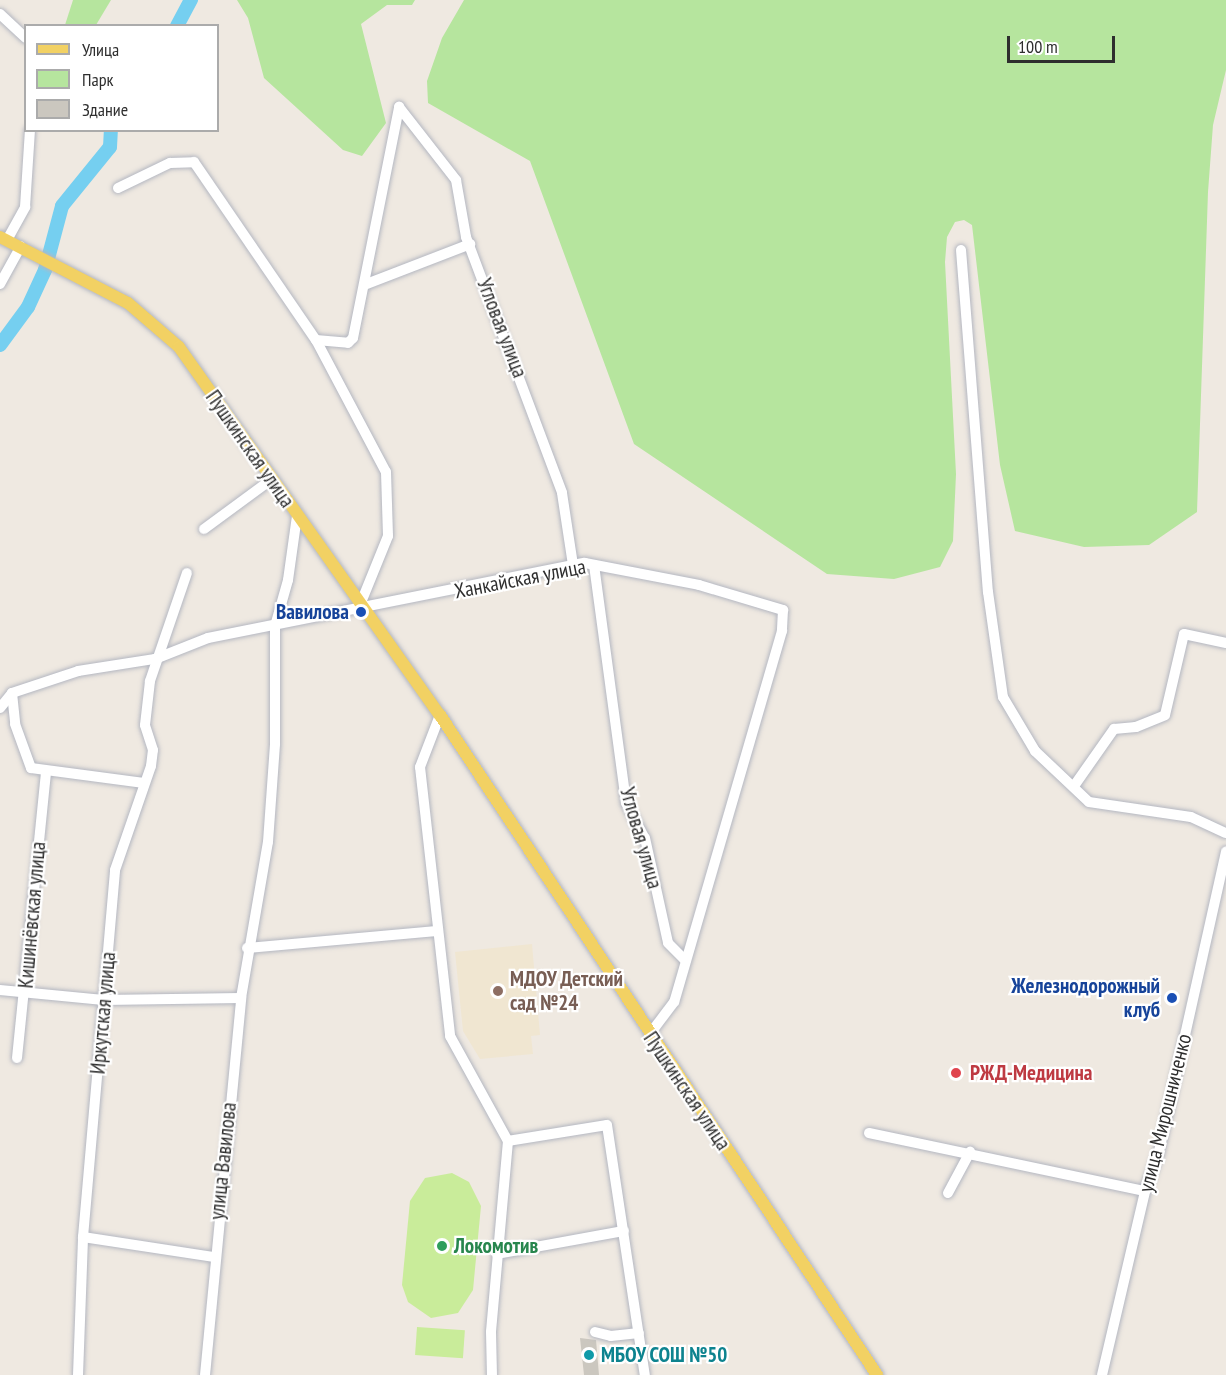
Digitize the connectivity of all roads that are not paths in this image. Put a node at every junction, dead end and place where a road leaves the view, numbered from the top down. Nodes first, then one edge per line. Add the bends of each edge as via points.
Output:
1 (0, 14) edge
2 (24, 36) edge
3 (30, 132) edge
4 (118, 188) dead end
5 (4, 239) edge
6 (470, 244) junction
7 (26, 249) junction
8 (961, 250) dead end
9 (3, 271) edge
10 (0, 284) edge
11 (364, 285) junction
12 (316, 340) junction
13 (272, 479) junction
14 (297, 516) junction
15 (204, 529) dead end
16 (594, 565) junction
17 (573, 566) junction
18 (187, 573) dead end
19 (360, 605) junction
20 (275, 626) junction
21 (1226, 643) edge
22 (155, 659) junction
23 (12, 693) junction
24 (0, 708) edge
25 (440, 715) junction
26 (46, 773) junction
27 (144, 783) junction
28 (1074, 786) junction
29 (1226, 833) edge
30 (1226, 851) edge
31 (1224, 870) edge
32 (437, 931) junction
33 (247, 948) junction
34 (686, 961) junction
35 (0, 990) edge
36 (25, 993) junction
37 (240, 998) junction
38 (104, 1000) junction
39 (649, 1035) junction
40 (17, 1058) dead end
41 (869, 1133) dead end
42 (508, 1141) junction
43 (970, 1152) junction
44 (1145, 1191) junction
45 (948, 1193) dead end
46 (624, 1231) junction
47 (83, 1237) junction
48 (497, 1254) junction
49 (214, 1257) junction
50 (595, 1332) dead end
51 (639, 1333) junction
52 (78, 1375) edge
53 (205, 1375) edge
54 (492, 1375) edge
55 (645, 1375) edge
56 (877, 1375) edge
57 (1102, 1375) edge

1 - 2 street
3 - 5 street via 25,207
4 - 12 street via 170,163 194,162
5 - 7 main road, Пушкинская улица
6 - 11 street
6 - 11 street, Угловая улица via 456,180 399,106
6 - 17 street, Угловая улица via 562,493
7 - 9 street
7 - 13 main road, Пушкинская улица via 128,303 179,347
8 - 28 street via 988,592 1004,697 1035,750
9 - 10 street
11 - 12 street via 352,342
12 - 19 street via 386,472 388,536
13 - 14 main road, Пушкинская улица
13 - 15 street
14 - 19 main road, Пушкинская улица
14 - 20 street, улица Вавилова via 288,580
16 - 17 street, Ханкайская улица
16 - 34 street, Угловая улица via 626,803 645,838 668,943
16 - 34 street, Ханкайская улица via 699,585 783,610 782,631
17 - 19 street, Ханкайская улица via 418,599
18 - 22 street, Иркутская улица
19 - 20 street, Ханкайская улица
19 - 25 main road, Пушкинская улица
20 - 22 street via 208,638
20 - 33 street, улица Вавилова via 275,744 268,842
21 - 28 street via 1184,634 1165,715 1136,727 1114,729
22 - 23 street via 78,671
22 - 27 street, Иркутская улица via 145,725 153,750
23 - 24 street
23 - 26 street via 27,764
25 - 32 street via 420,767
25 - 39 main road, Пушкинская улица
26 - 27 street
26 - 36 street, Кишинёвская улица
27 - 38 street, Иркутская улица via 116,870
28 - 29 street via 1089,802 1191,818
30 - 31 street, улица Мирошниченко
31 - 44 street, улица Мирошниченко via 1158,1156
32 - 33 street
32 - 42 street via 450,1036
33 - 37 street, улица Вавилова
34 - 39 street via 674,1002
35 - 36 street
36 - 38 street
36 - 40 street, Кишинёвская улица
37 - 38 street
37 - 49 street, улица Вавилова
38 - 47 street, Иркутская улица
39 - 56 main road, Пушкинская улица
41 - 43 street
42 - 46 street via 607,1125
42 - 48 street
43 - 44 street
43 - 45 street
44 - 57 street, улица Мирошниченко
46 - 48 street
46 - 51 street
47 - 49 street
47 - 52 street, Иркутская улица
48 - 54 street
49 - 53 street, улица Вавилова
50 - 51 street via 610,1336
51 - 55 street

